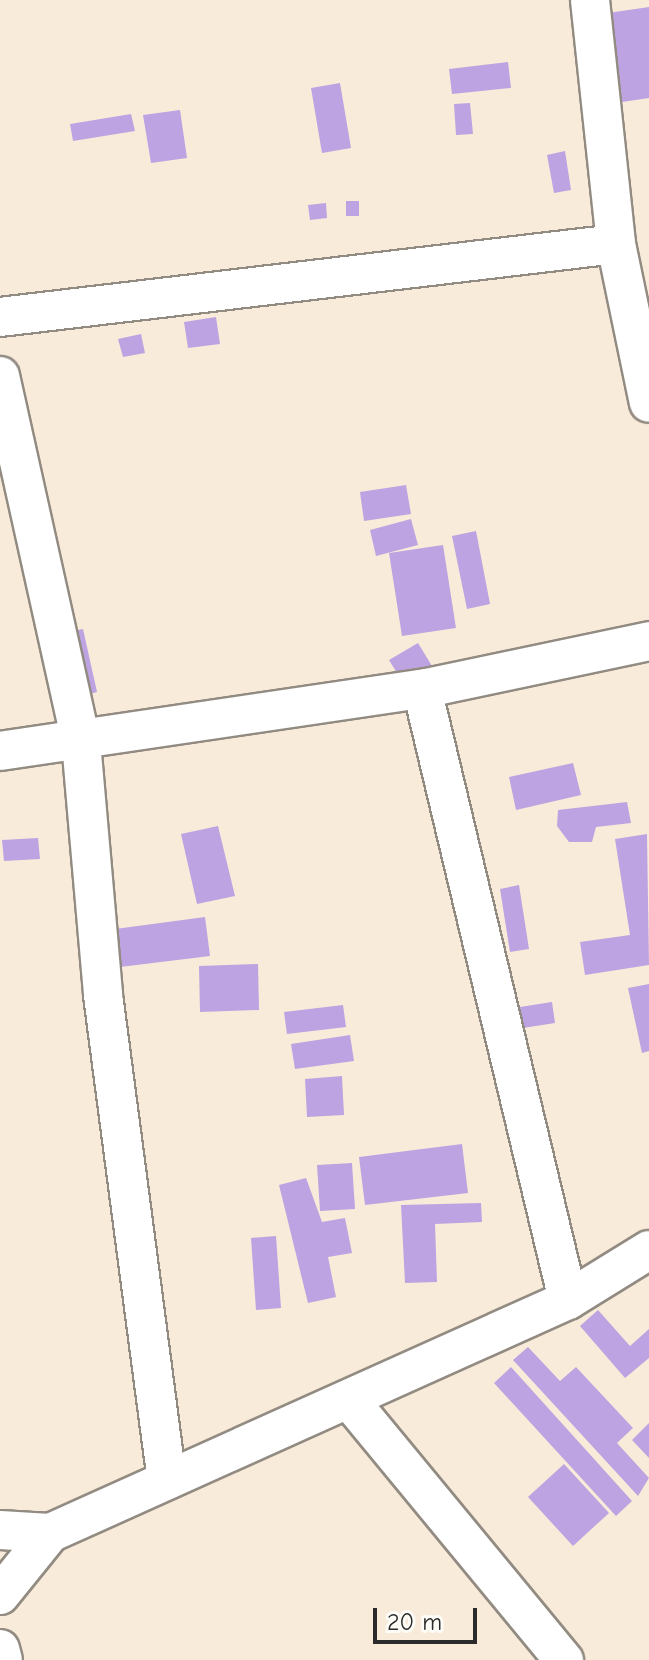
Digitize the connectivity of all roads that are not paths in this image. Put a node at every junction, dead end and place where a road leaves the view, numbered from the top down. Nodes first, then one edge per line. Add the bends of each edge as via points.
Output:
1 (590, 0) edge
2 (616, 244) junction
3 (0, 317) edge
4 (0, 376) edge
5 (649, 403) edge
6 (649, 641) edge
7 (422, 689) junction
8 (81, 742) junction
9 (0, 751) edge
10 (649, 1250) edge
11 (568, 1300) junction
12 (351, 1402) junction
13 (167, 1480) junction
14 (0, 1530) edge
15 (50, 1533) junction
16 (0, 1595) edge
17 (0, 1649) edge
18 (3, 1660) edge
19 (564, 1660) edge

1 - 2 street
2 - 3 street
2 - 5 street
4 - 8 street
6 - 7 street
7 - 8 street
7 - 11 street
8 - 9 street
8 - 13 street via 103,995
10 - 11 street
11 - 12 street
12 - 13 street
12 - 19 street
13 - 15 street
14 - 15 street
15 - 16 street
17 - 18 street

